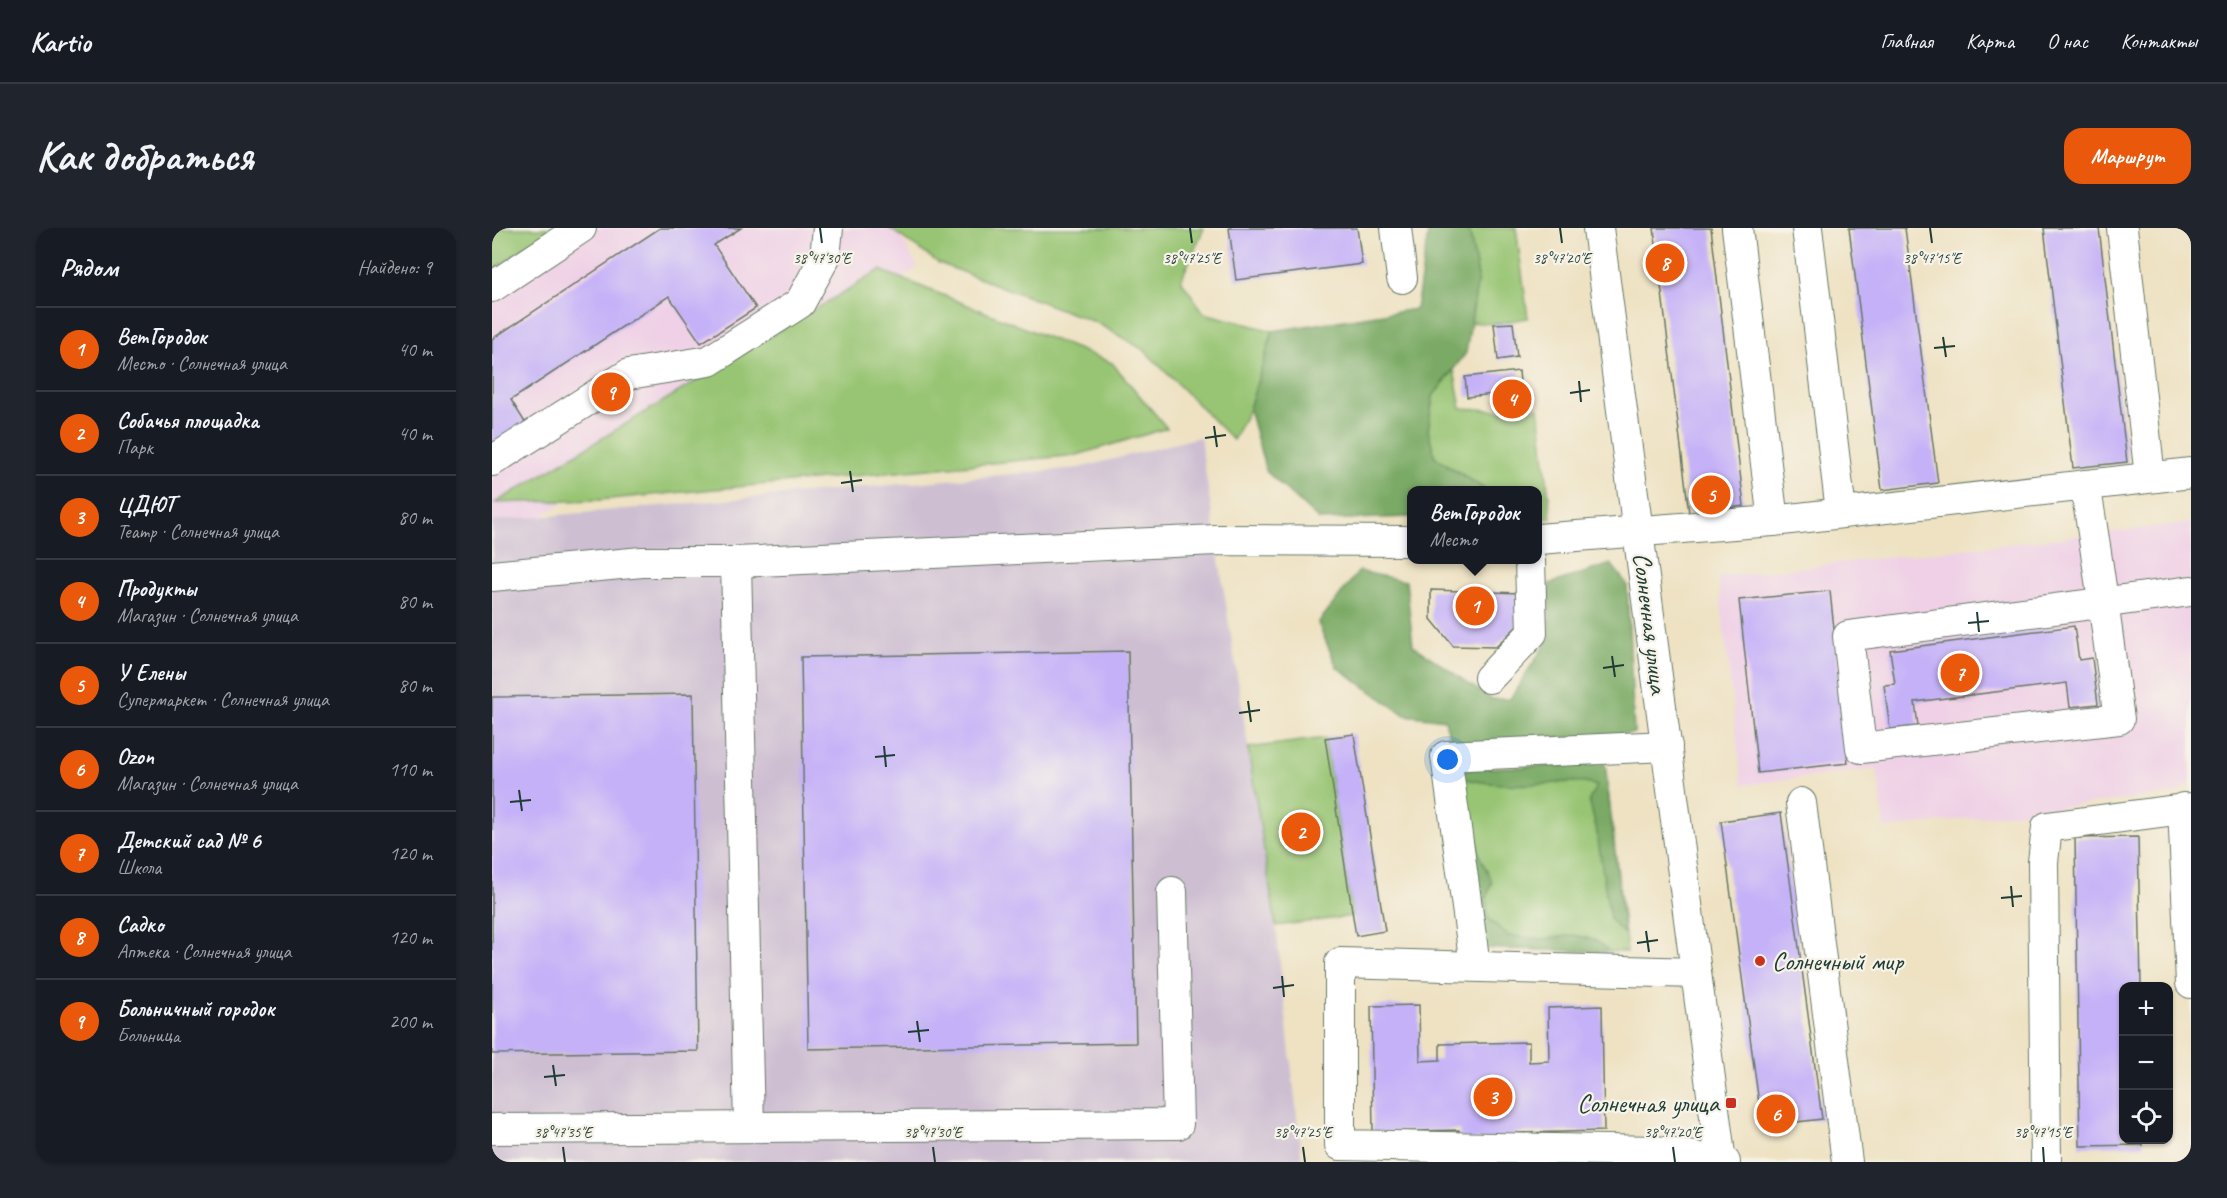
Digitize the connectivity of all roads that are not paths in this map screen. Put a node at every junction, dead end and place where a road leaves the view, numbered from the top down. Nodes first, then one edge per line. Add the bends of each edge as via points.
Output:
1 (581, 228) edge
2 (828, 228) edge
3 (1396, 228) edge
4 (1598, 228) edge
5 (1737, 228) edge
6 (1807, 228) edge
7 (2122, 228) edge
8 (1402, 278) dead end
9 (492, 286) edge
10 (492, 462) edge
11 (2191, 473) edge
12 (2150, 477) junction
13 (2085, 485) junction
14 (1841, 512) junction
15 (1773, 521) junction
16 (1639, 533) junction
17 (1542, 539) edge
18 (1407, 541) edge
19 (736, 562) junction
20 (1530, 564) edge
21 (492, 576) edge
22 (2191, 591) edge
23 (2103, 602) junction
24 (1489, 678) dead end
25 (1667, 746) junction
26 (1801, 803) dead end
27 (2187, 808) edge
28 (1172, 892) dead end
29 (1475, 965) junction
30 (1696, 973) junction
31 (2191, 983) edge
32 (749, 1127) junction
33 (492, 1129) edge
34 (1722, 1162) edge
35 (1846, 1162) edge
36 (2046, 1162) edge

1 - 9 street
2 - 10 street via 825,257 800,303 709,361 629,374
3 - 8 street
4 - 16 street, Солнечная улица
5 - 15 street
6 - 14 street
7 - 12 street
11 - 12 street
12 - 13 street
13 - 14 street
13 - 23 street
14 - 15 street
15 - 16 street
16 - 17 street
16 - 25 street, Солнечная улица
18 - 19 street via 1216,540
19 - 21 street via 642,562
19 - 32 street
20 - 24 street via 1532,633
22 - 23 street
23 - 23 street via 2119,719 1861,748 1848,636
25 - 29 street via 1446,756
25 - 30 street, Солнечная улица
26 - 35 street
27 - 31 street
27 - 36 street via 2048,827 2043,862
28 - 32 street via 1178,1124
29 - 30 street
29 - 34 street via 1340,963 1340,1145 1657,1151
30 - 34 street, Солнечная улица
32 - 33 street

